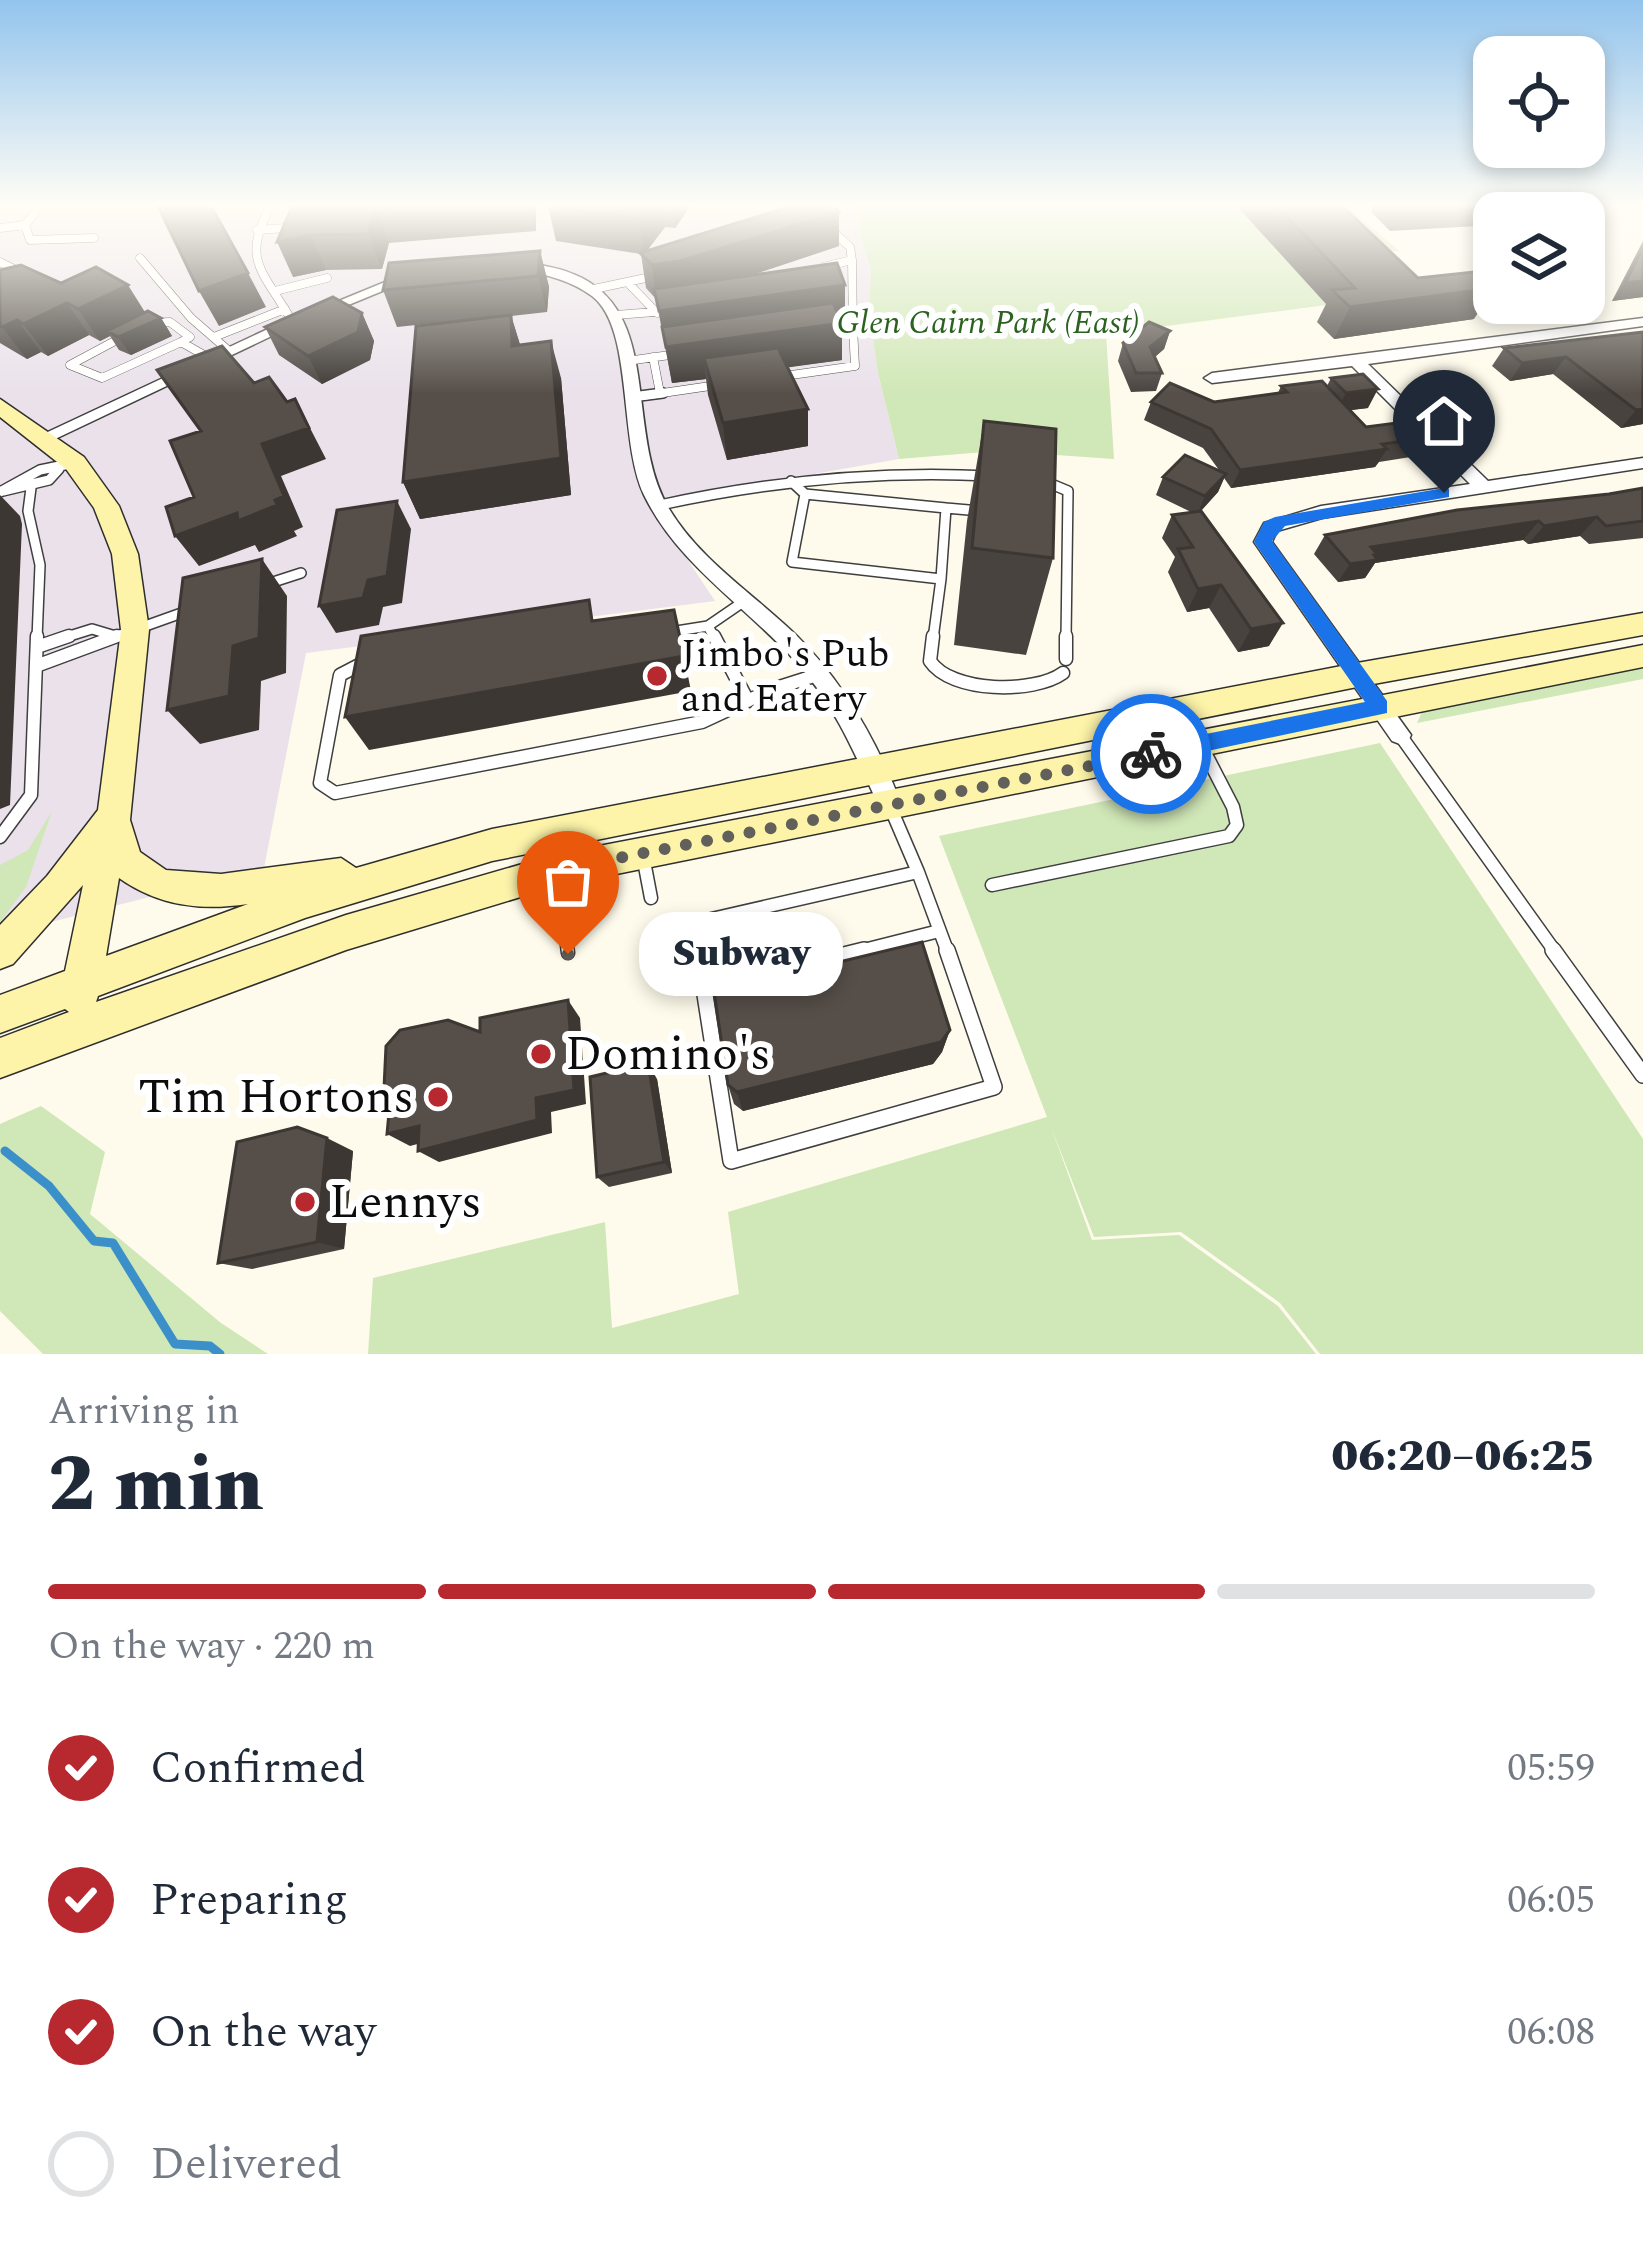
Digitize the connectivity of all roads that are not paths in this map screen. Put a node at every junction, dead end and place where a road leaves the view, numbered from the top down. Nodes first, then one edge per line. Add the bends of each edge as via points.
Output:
1 (10, 267) edge
2 (148, 267) edge
3 (262, 267) edge
4 (538, 267) edge
5 (823, 267) edge
6 (852, 267) edge
7 (812, 270) edge
8 (671, 272) edge
9 (420, 274) edge
10 (328, 278) dead end
11 (630, 284) junction
12 (16, 288) edge
13 (594, 289) junction
14 (275, 291) junction
15 (680, 308) edge
16 (657, 314) junction
17 (289, 316) junction
18 (619, 321) junction
19 (1643, 322) edge
20 (853, 328) junction
21 (831, 331) edge
22 (214, 337) junction
23 (181, 342) junction
24 (229, 351) junction
25 (697, 351) edge
26 (653, 357) junction
27 (211, 359) junction
28 (627, 361) junction
29 (1356, 361) junction
30 (769, 378) edge
31 (1212, 378) dead end
32 (725, 384) edge
33 (660, 393) junction
34 (632, 397) junction
35 (0, 406) edge
36 (45, 437) junction
37 (1643, 463) edge
38 (67, 466) junction
39 (1010, 477) edge
40 (1033, 479) edge
41 (791, 481) junction
42 (1484, 487) junction
43 (31, 488) junction
44 (0, 492) edge
45 (805, 494) junction
46 (660, 505) junction
47 (946, 508) junction
48 (987, 512) edge
49 (1048, 519) edge
50 (1068, 521) junction
51 (301, 573) dead end
52 (940, 579) junction
53 (256, 588) edge
54 (743, 602) junction
55 (212, 603) edge
56 (1643, 623) edge
57 (708, 626) junction
58 (124, 632) junction
59 (650, 635) edge
60 (37, 647) junction
61 (1643, 656) edge
62 (1066, 659) dead end
63 (379, 660) edge
64 (36, 666) junction
65 (1063, 673) dead end
66 (1357, 675) junction
67 (817, 676) junction
68 (748, 700) junction
69 (1380, 707) junction
70 (1400, 735) joint
71 (1201, 744) junction
72 (877, 767) junction
73 (890, 806) junction
74 (112, 812) junction
75 (0, 836) edge
76 (642, 853) junction
77 (419, 863) junction
78 (557, 870) junction
79 (918, 872) junction
80 (992, 885) dead end
81 (651, 898) dead end
82 (939, 931) junction
83 (0, 951) edge
84 (568, 954) dead end
85 (81, 985) junction
86 (703, 990) junction
87 (0, 1014) edge
88 (76, 1029) junction
89 (0, 1058) edge
90 (1643, 1075) edge

1 - 12 lane via 36,280
2 - 22 lane
3 - 14 lane
4 - 13 street
5 - 7 lane
6 - 20 lane
8 - 11 lane
9 - 17 street
10 - 14 lane
11 - 13 lane
11 - 16 lane
13 - 18 street via 611,301
14 - 17 lane
15 - 16 lane
16 - 18 lane
17 - 22 lane
17 - 24 street
18 - 28 street
19 - 29 street
20 - 21 lane
20 - 30 lane via 855,366
22 - 24 lane
23 - 23 lane via 190,337 160,320 70,364 102,378
23 - 27 lane
24 - 27 street
25 - 26 lane
26 - 28 lane
26 - 33 lane
27 - 36 street
28 - 34 street
29 - 31 street
29 - 42 street
32 - 33 lane
33 - 34 lane
34 - 46 street
35 - 36 main road
36 - 38 main road
37 - 42 street
38 - 43 lane
38 - 44 lane via 40,470
38 - 58 main road via 106,506 125,554
39 - 41 lane via 894,470
40 - 50 lane via 1068,491
41 - 45 lane
41 - 46 lane
42 - 66 street via 1270,526 1263,542
43 - 44 lane
43 - 60 lane via 40,566
45 - 47 lane
45 - 52 lane via 792,562
46 - 54 street via 682,540
47 - 48 lane
47 - 52 lane
49 - 50 lane
50 - 62 lane
51 - 53 lane
52 - 65 lane via 930,661 936,670 1032,688 1052,685
54 - 57 lane
54 - 67 street
55 - 58 lane
56 - 66 main road
57 - 59 lane
57 - 68 lane
58 - 60 lane via 92,628
58 - 64 lane
58 - 74 main road via 122,773
60 - 64 lane
61 - 69 main road
63 - 68 lane via 340,675 320,783 335,793 702,722
64 - 75 lane via 31,794
66 - 69 street
66 - 72 main road
67 - 68 lane
67 - 72 street
69 - 70 street
69 - 71 main road
70 - 90 lane
71 - 73 main road
71 - 80 lane via 1233,807 1237,825 1229,836
72 - 73 street
72 - 77 main road
73 - 76 main road
73 - 79 lane
74 - 77 main road via 125,862 160,886 221,891
74 - 83 main road via 60,888
74 - 85 main road
76 - 78 main road
76 - 81 lane
77 - 85 main road
78 - 84 lane
78 - 88 main road via 326,939
79 - 82 lane
79 - 86 lane via 694,923
82 - 86 lane
82 - 86 lane via 994,1087 731,1161
85 - 87 main road
85 - 88 main road
88 - 89 main road

